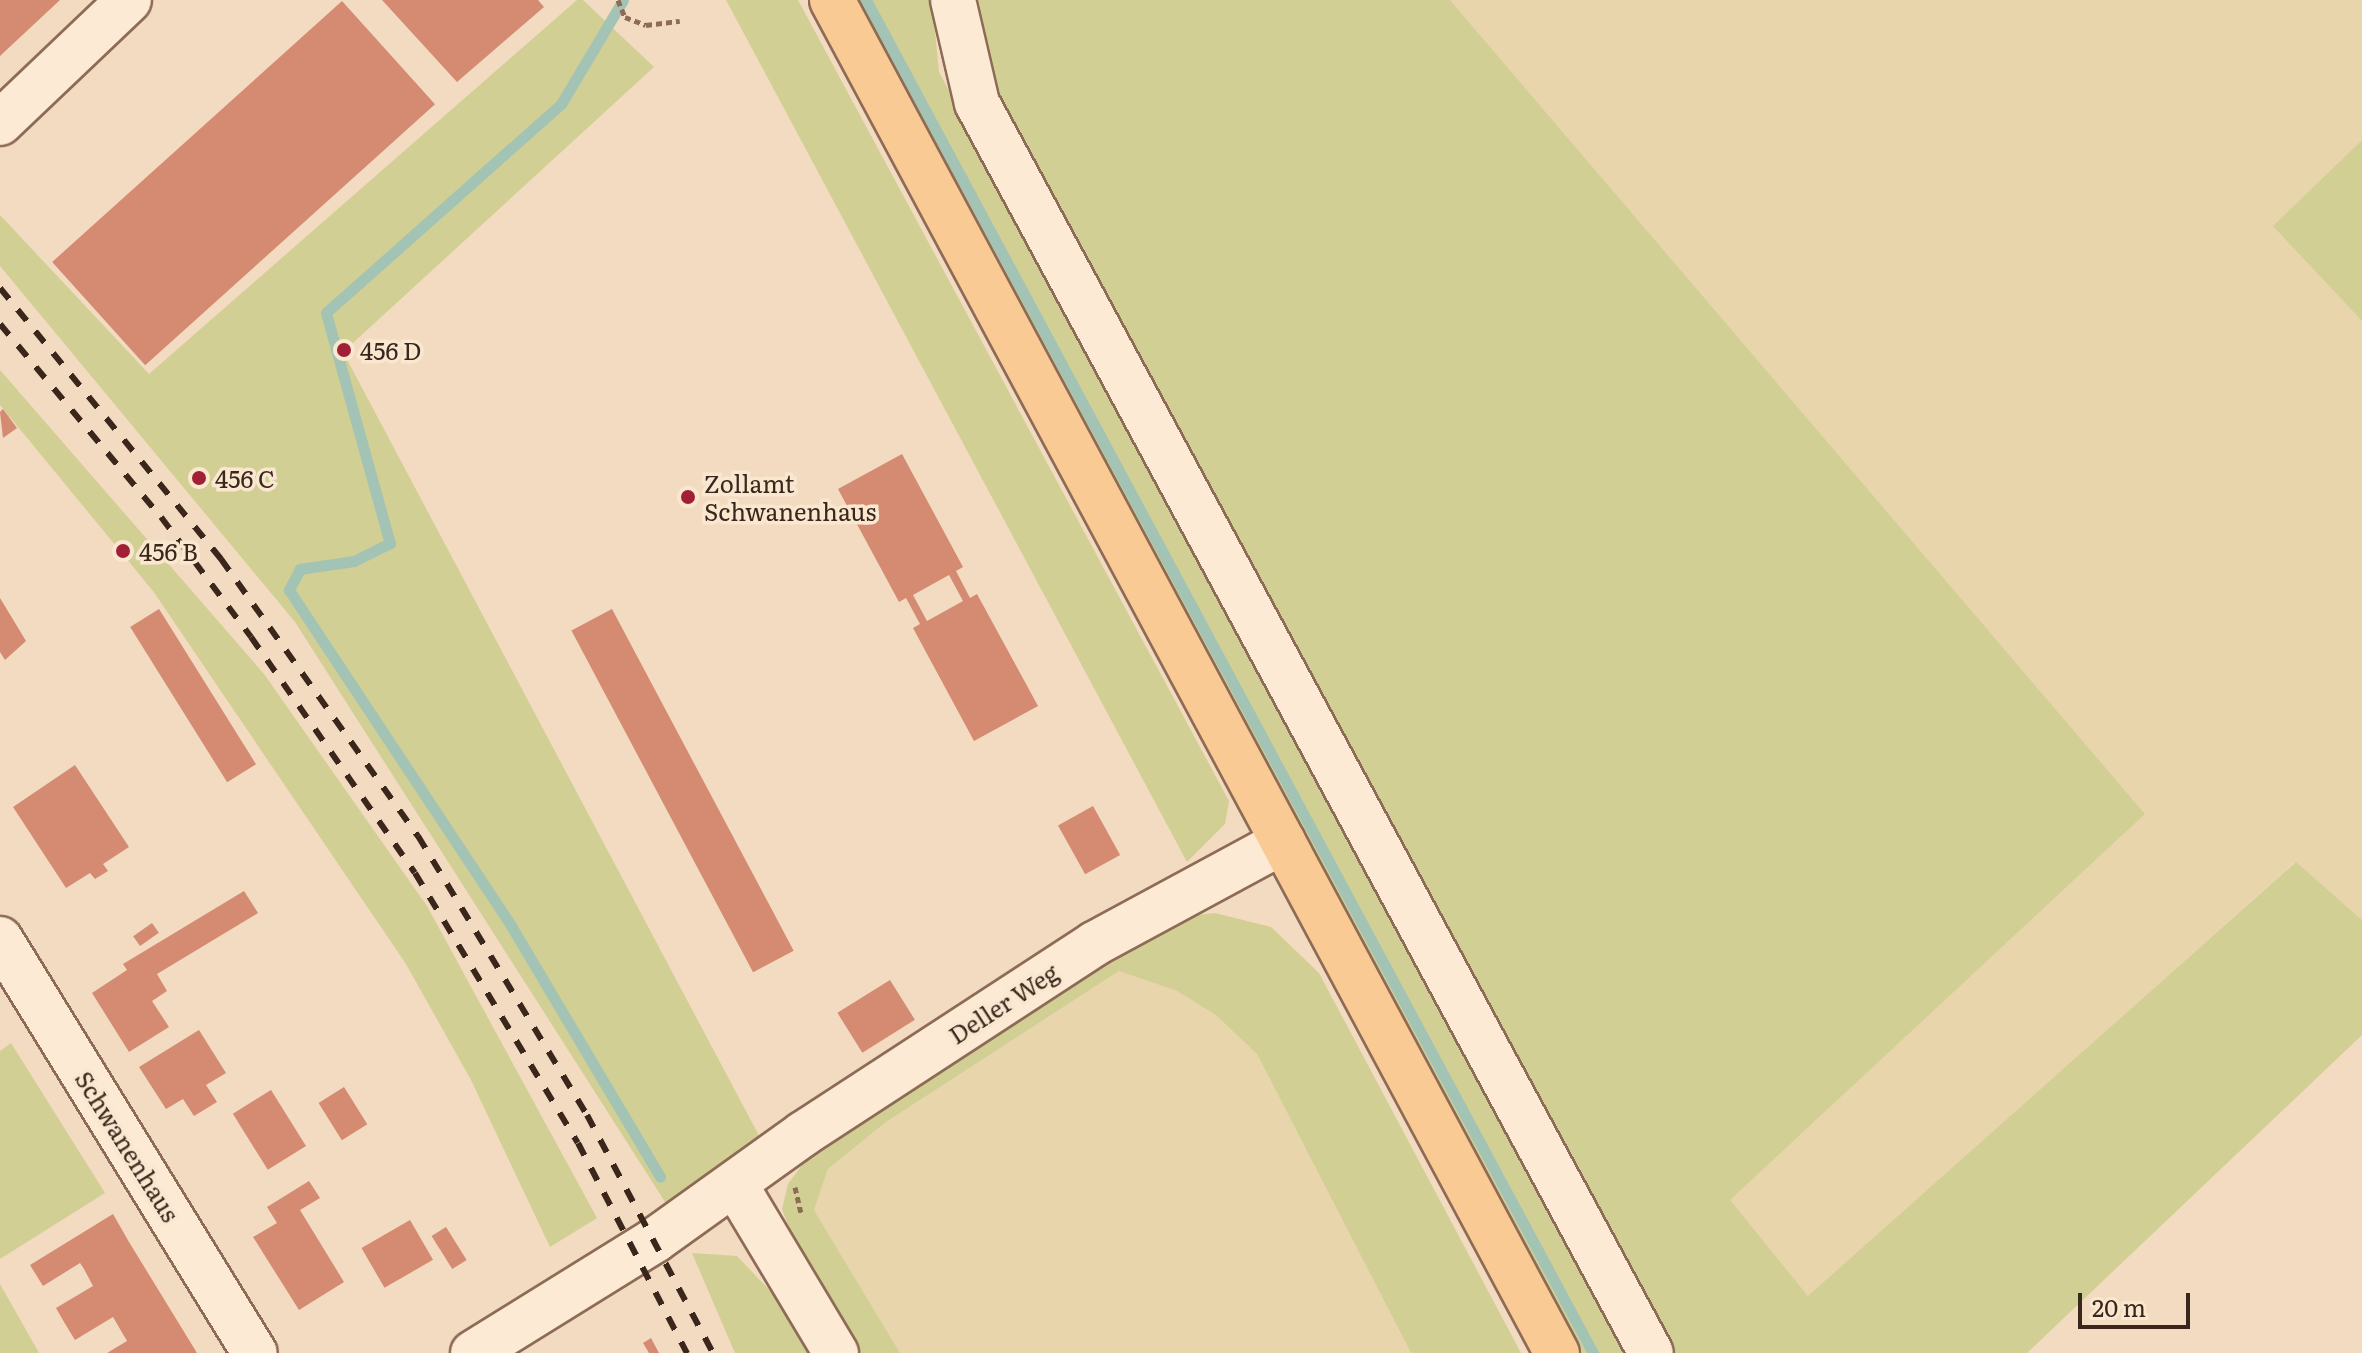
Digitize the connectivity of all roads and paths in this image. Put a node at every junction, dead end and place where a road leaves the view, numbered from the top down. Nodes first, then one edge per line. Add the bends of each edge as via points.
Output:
1 (129, 0) edge
2 (618, 0) edge
3 (832, 0) edge
4 (953, 0) edge
5 (680, 21) dead end
6 (0, 123) edge
7 (1283, 842) junction
8 (0, 939) edge
9 (736, 1186) junction
10 (255, 1353) edge
11 (473, 1353) edge
12 (836, 1353) edge
13 (1557, 1353) edge
14 (1651, 1353) edge

1 - 6 street
2 - 5 path via 625,17 646,25
3 - 7 main road
4 - 14 street via 977,103
7 - 9 street, Deller Weg via 1094,944 803,1134
7 - 13 main road
8 - 10 street, Schwanenhaus
9 - 11 street, Deller Weg
9 - 12 street

